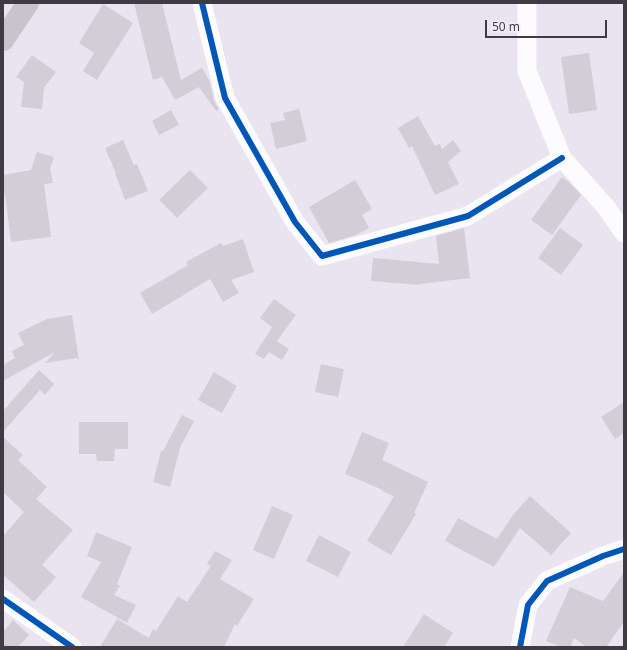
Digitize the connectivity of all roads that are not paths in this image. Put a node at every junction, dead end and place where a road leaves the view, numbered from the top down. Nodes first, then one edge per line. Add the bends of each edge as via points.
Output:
1 (28, 3) edge
2 (202, 3) edge
3 (527, 3) edge
4 (3, 40) edge
5 (562, 158) junction
6 (624, 233) edge
7 (624, 549) edge
8 (3, 600) edge
9 (72, 647) edge
10 (520, 647) edge

1 - 4 main road
2 - 5 street via 225,98 295,222 322,256 468,216
3 - 5 street via 527,71
5 - 6 street via 606,207
7 - 10 street via 547,581 528,605
8 - 9 street

